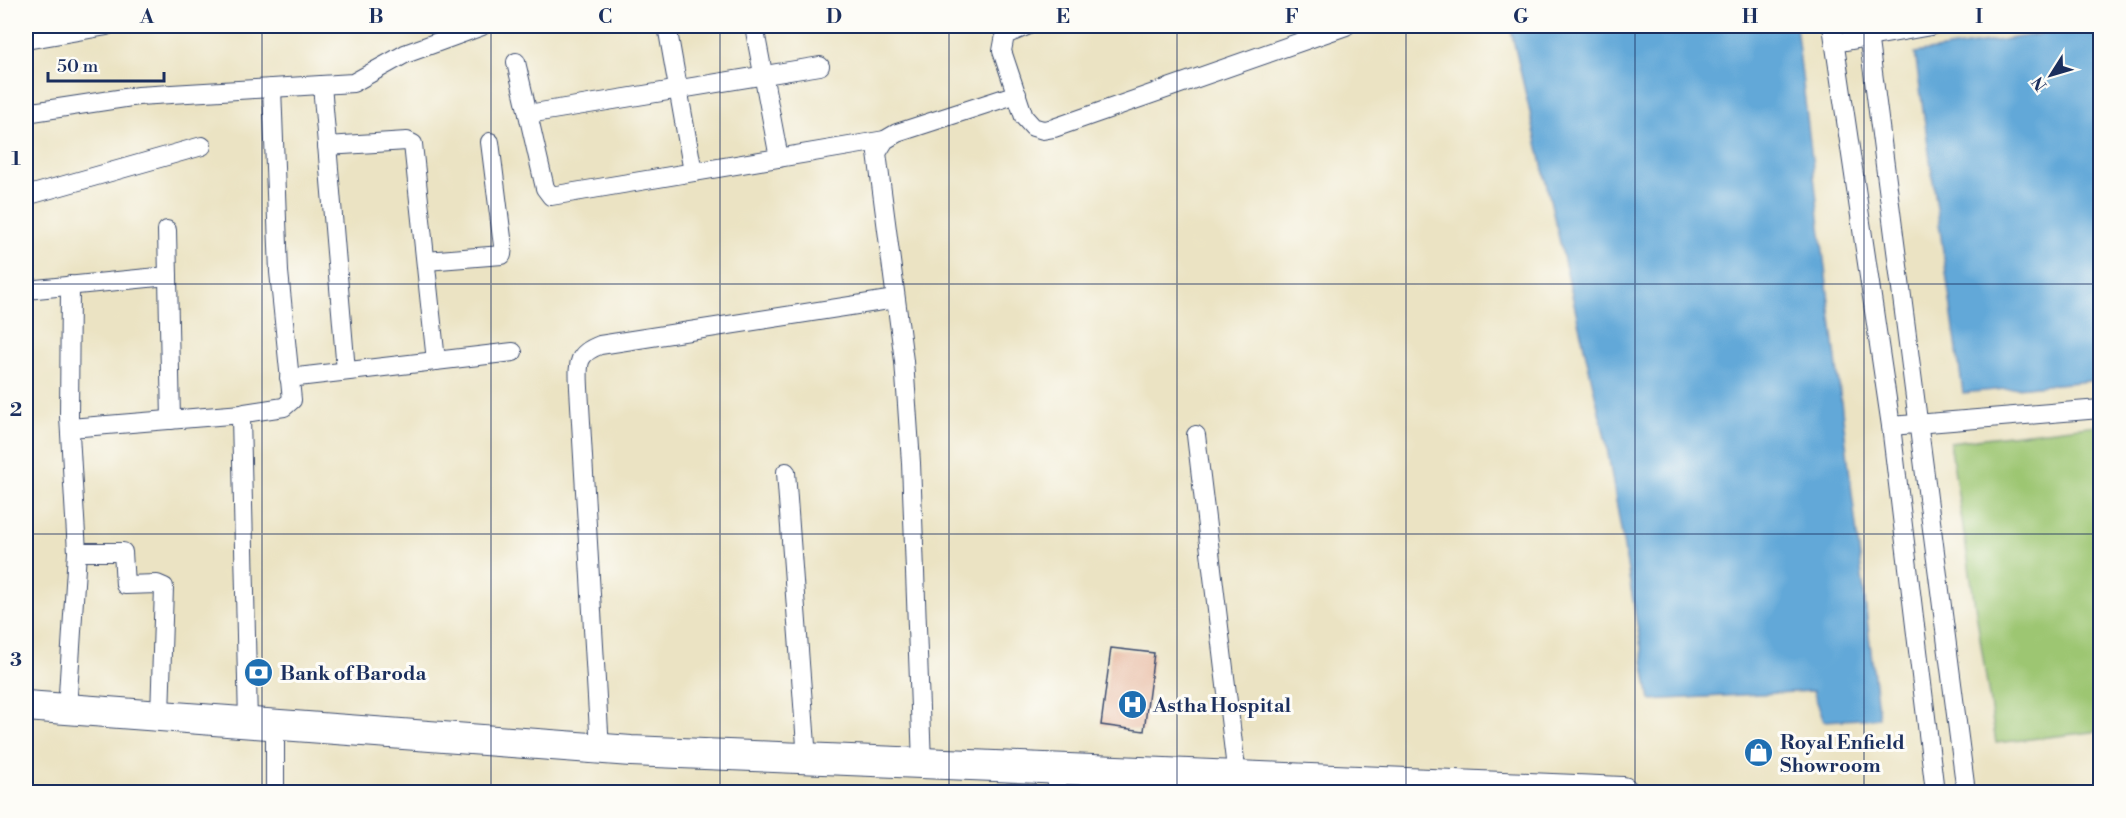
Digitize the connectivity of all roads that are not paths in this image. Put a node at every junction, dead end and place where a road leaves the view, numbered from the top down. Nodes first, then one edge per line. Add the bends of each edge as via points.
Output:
1 (107, 26) edge
2 (482, 26) edge
3 (667, 26) edge
4 (754, 26) edge
5 (1027, 26) edge
6 (1346, 26) edge
7 (1930, 26) edge
8 (48, 31) edge
9 (1867, 31) edge
10 (1834, 34) edge
11 (26, 40) edge
12 (516, 62) dead end
13 (820, 66) dead end
14 (763, 75) junction
15 (322, 85) junction
16 (272, 88) junction
17 (680, 88) junction
18 (1017, 94) junction
19 (26, 113) edge
20 (528, 114) junction
21 (885, 140) junction
22 (490, 142) dead end
23 (202, 146) dead end
24 (327, 146) junction
25 (779, 158) junction
26 (693, 172) junction
27 (26, 196) edge
28 (167, 230) dead end
29 (426, 261) junction
30 (168, 276) junction
31 (70, 285) junction
32 (26, 290) edge
33 (895, 299) junction
34 (513, 352) dead end
35 (436, 361) junction
36 (346, 371) junction
37 (289, 378) junction
38 (2100, 409) edge
39 (242, 414) junction
40 (171, 420) junction
41 (1891, 426) junction
42 (1920, 426) junction
43 (70, 428) junction
44 (1196, 435) dead end
45 (786, 472) dead end
46 (77, 552) junction
47 (26, 706) edge
48 (67, 710) junction
49 (160, 717) junction
50 (261, 724) junction
51 (600, 749) junction
52 (807, 759) junction
53 (921, 763) junction
54 (1237, 777) junction
55 (1057, 781) edge
56 (1337, 787) edge
57 (275, 792) edge
58 (1623, 792) edge
59 (1935, 792) edge
60 (1966, 792) edge

1 - 8 street
2 - 15 street via 405,54 364,79
3 - 17 street
4 - 14 street
5 - 18 street via 1005,36 1002,42
6 - 18 street via 1054,128 1033,127 1024,117
7 - 9 street
8 - 11 street
9 - 10 street
9 - 42 street
10 - 41 street
12 - 20 street
13 - 14 street
14 - 17 street
14 - 25 street
15 - 16 street
15 - 24 street
16 - 19 street via 138,96
16 - 37 street via 279,272
17 - 20 street
17 - 26 street
18 - 21 street
20 - 26 street via 545,188 551,196
21 - 25 street
21 - 33 street via 877,153
22 - 29 street via 502,255
23 - 27 street
24 - 29 street via 407,141 413,144
24 - 36 street
25 - 26 street
28 - 30 street
29 - 35 street
30 - 31 street
30 - 40 street
31 - 32 street
31 - 43 street
33 - 51 street via 600,345 581,356 579,387
33 - 53 street via 904,361 914,513
34 - 35 street
35 - 36 street
36 - 37 street
37 - 39 street via 289,404
38 - 42 street
39 - 40 street
39 - 50 street
40 - 43 street
41 - 42 street
41 - 59 street
42 - 60 street
43 - 46 street
44 - 54 street
45 - 52 street
46 - 48 street
46 - 49 street via 123,552 125,585 164,587
47 - 48 highway
48 - 49 highway
49 - 50 highway
50 - 51 highway
50 - 57 street
51 - 52 highway
52 - 53 highway
53 - 55 highway
54 - 55 highway
54 - 56 highway
56 - 58 highway

